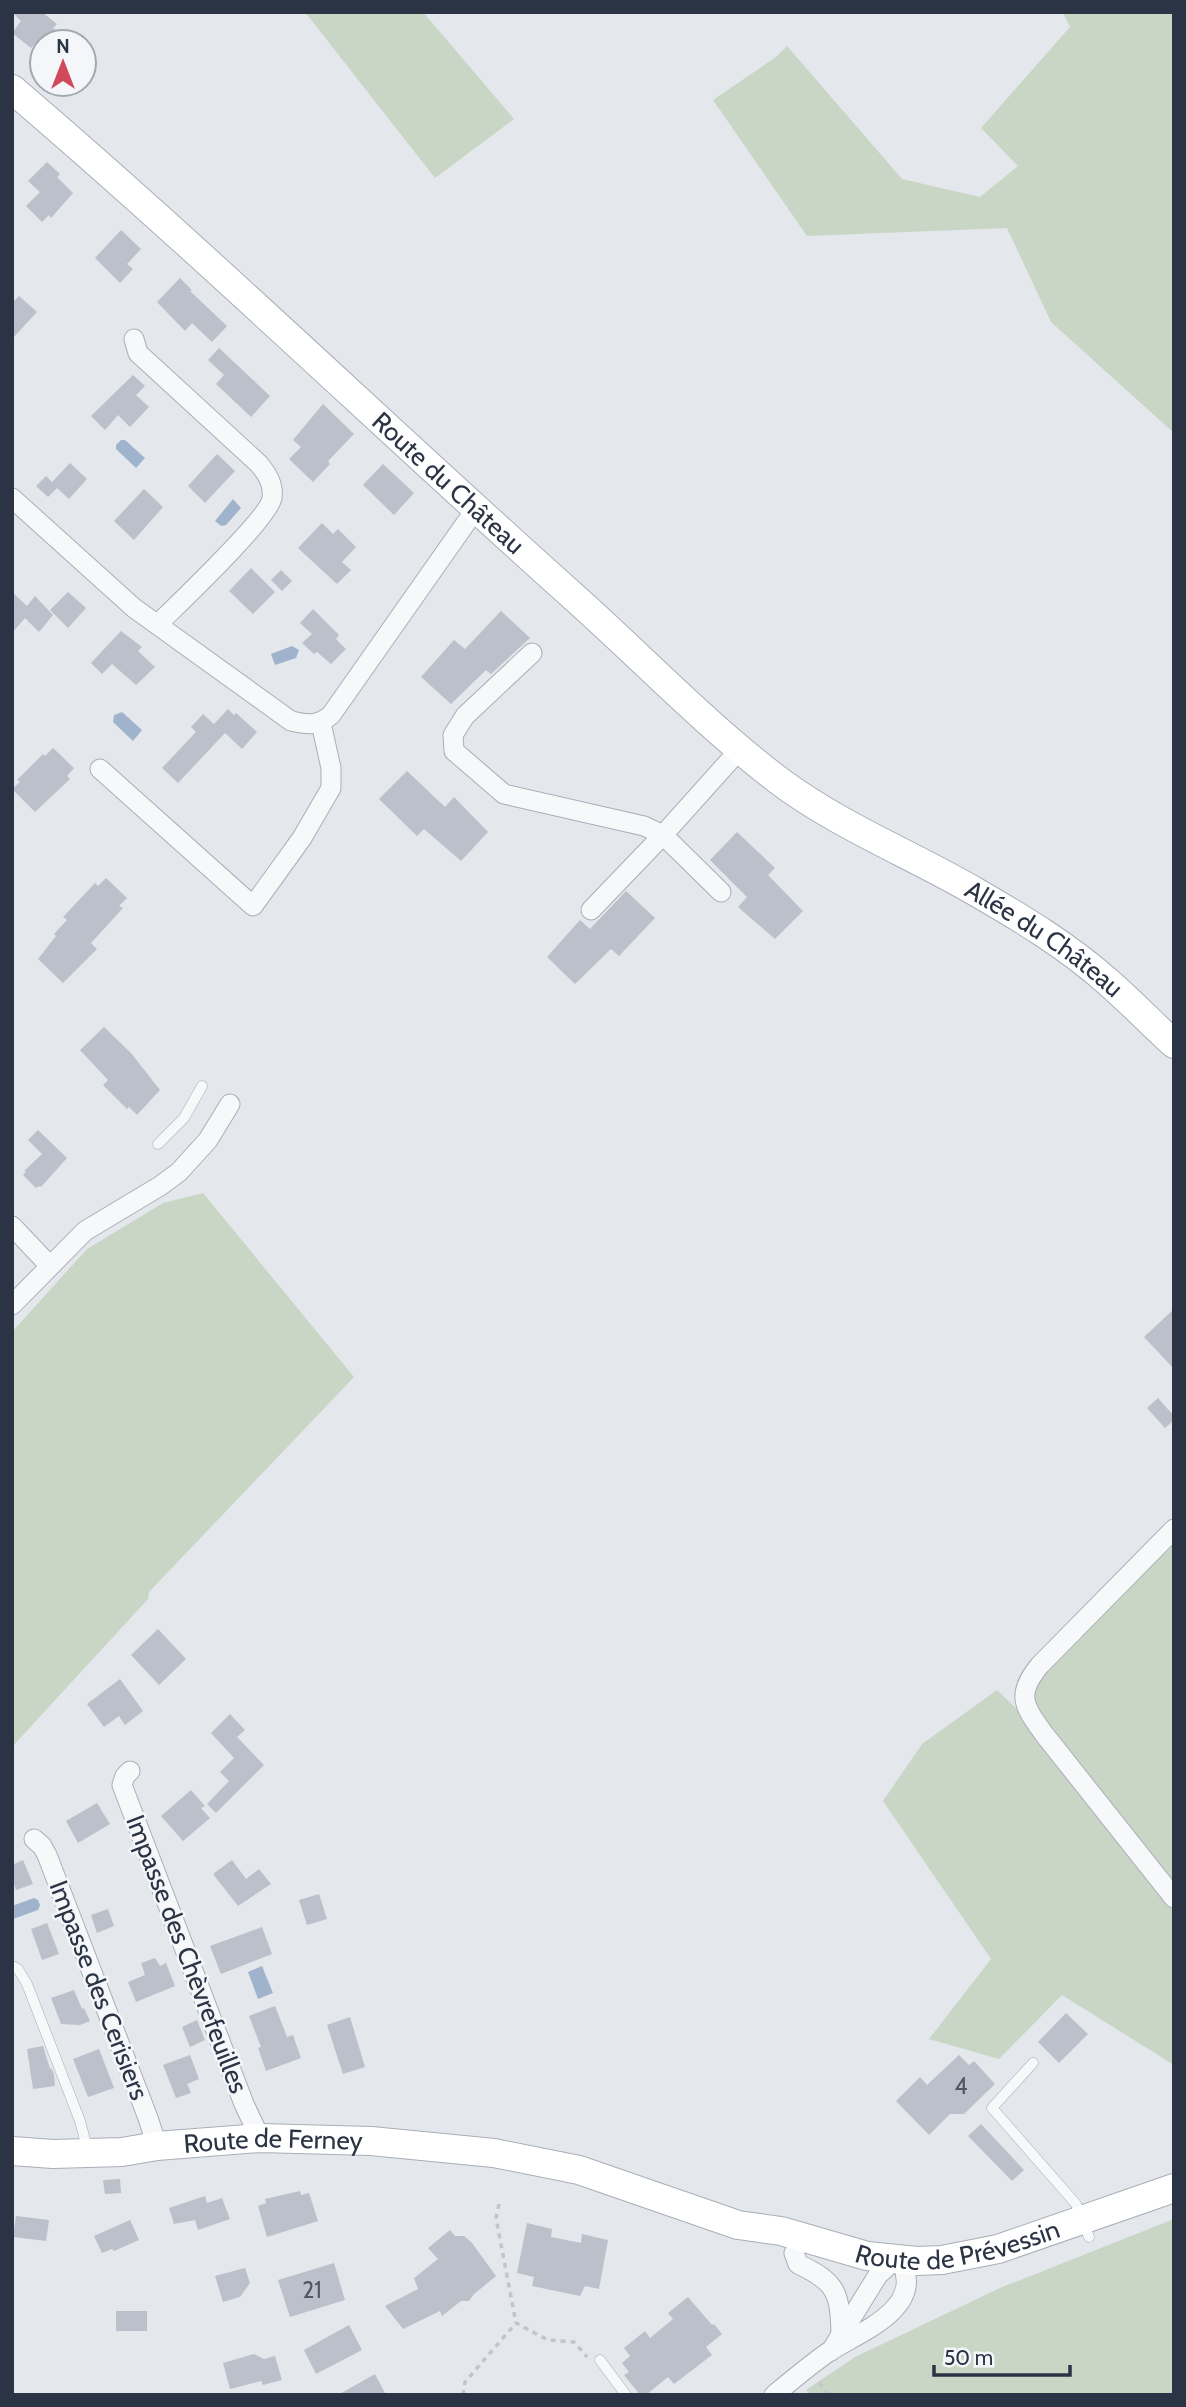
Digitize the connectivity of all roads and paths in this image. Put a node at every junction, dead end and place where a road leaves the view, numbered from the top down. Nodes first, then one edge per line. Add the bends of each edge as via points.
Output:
1 (12, 89) edge
2 (134, 340) dead end
3 (12, 498) edge
4 (475, 510) junction
5 (158, 624) junction
6 (532, 653) dead end
7 (321, 723) junction
8 (741, 748) junction
9 (100, 769) dead end
10 (663, 835) junction
11 (902, 853) joint
12 (721, 891) dead end
13 (591, 910) dead end
14 (1174, 1044) edge
15 (202, 1086) dead end
16 (230, 1104) dead end
17 (159, 1144) dead end
18 (12, 1226) edge
19 (50, 1266) junction
20 (12, 1305) edge
21 (1174, 1529) edge
22 (130, 1771) dead end
23 (34, 1839) dead end
24 (72, 1889) dead end
25 (1174, 1898) edge
26 (12, 1966) edge
27 (1033, 2063) dead end
28 (260, 2138) junction
29 (12, 2140) edge
30 (85, 2140) junction
31 (389, 2142) joint
32 (164, 2145) junction
33 (12, 2151) edge
34 (1174, 2188) edge
35 (1174, 2202) edge
36 (499, 2204) dead end
37 (738, 2225) junction
38 (1086, 2229) junction
39 (794, 2253) junction
40 (893, 2271) junction
41 (516, 2323) junction
42 (836, 2343) junction
43 (597, 2362) joint
44 (463, 2395) edge
45 (626, 2395) edge
46 (774, 2395) edge

1 - 4 main road, Route du Château
2 - 5 street via 138,353 259,464 271,488 272,500 257,524
3 - 5 street via 134,608
4 - 7 street
4 - 8 main road, Route du Château
5 - 7 street via 291,721
6 - 10 street via 465,716 453,735 454,751 504,793 644,826
7 - 9 street via 331,788 253,906
8 - 10 street
8 - 11 main road, Route du Château via 814,804
10 - 12 street
10 - 13 street
11 - 14 main road, Allée du Château via 1035,928 1105,979
15 - 17 lane via 184,1118
16 - 19 street via 208,1140 179,1172 85,1231
18 - 19 street
19 - 20 street
21 - 25 street via 1040,1665 1027,1681 1024,1700 1044,1734
22 - 28 street, Impasse des Chèvrefeuilles via 122,1785
23 - 32 street, Impasse des Cerisiers via 47,1855 148,2118
24 - 32 street
26 - 30 lane via 27,1984
27 - 38 lane via 992,2108 1076,2204
28 - 31 main road, Route de Ferney
28 - 32 main road, Route de Ferney
29 - 30 main road, Route de Ferney
30 - 32 main road, Route de Ferney
31 - 37 main road, Route de Prévessin via 550,2163
32 - 33 main road, Route de Ferney via 96,2153
34 - 38 main road, Route de Prévessin
35 - 38 main road, Route de Prévessin
36 - 41 path via 496,2218
37 - 39 main road, Route de Prévessin
37 - 40 main road, Route de Prévessin via 781,2231
38 - 40 main road, Route de Prévessin
39 - 40 main road, Route de Prévessin via 850,2270
39 - 42 street via 798,2264 822,2275 834,2289 839,2305
40 - 42 street
40 - 42 street via 900,2302 858,2337
41 - 43 path via 548,2340 574,2342
41 - 44 path via 465,2382
42 - 46 street
43 - 45 lane

